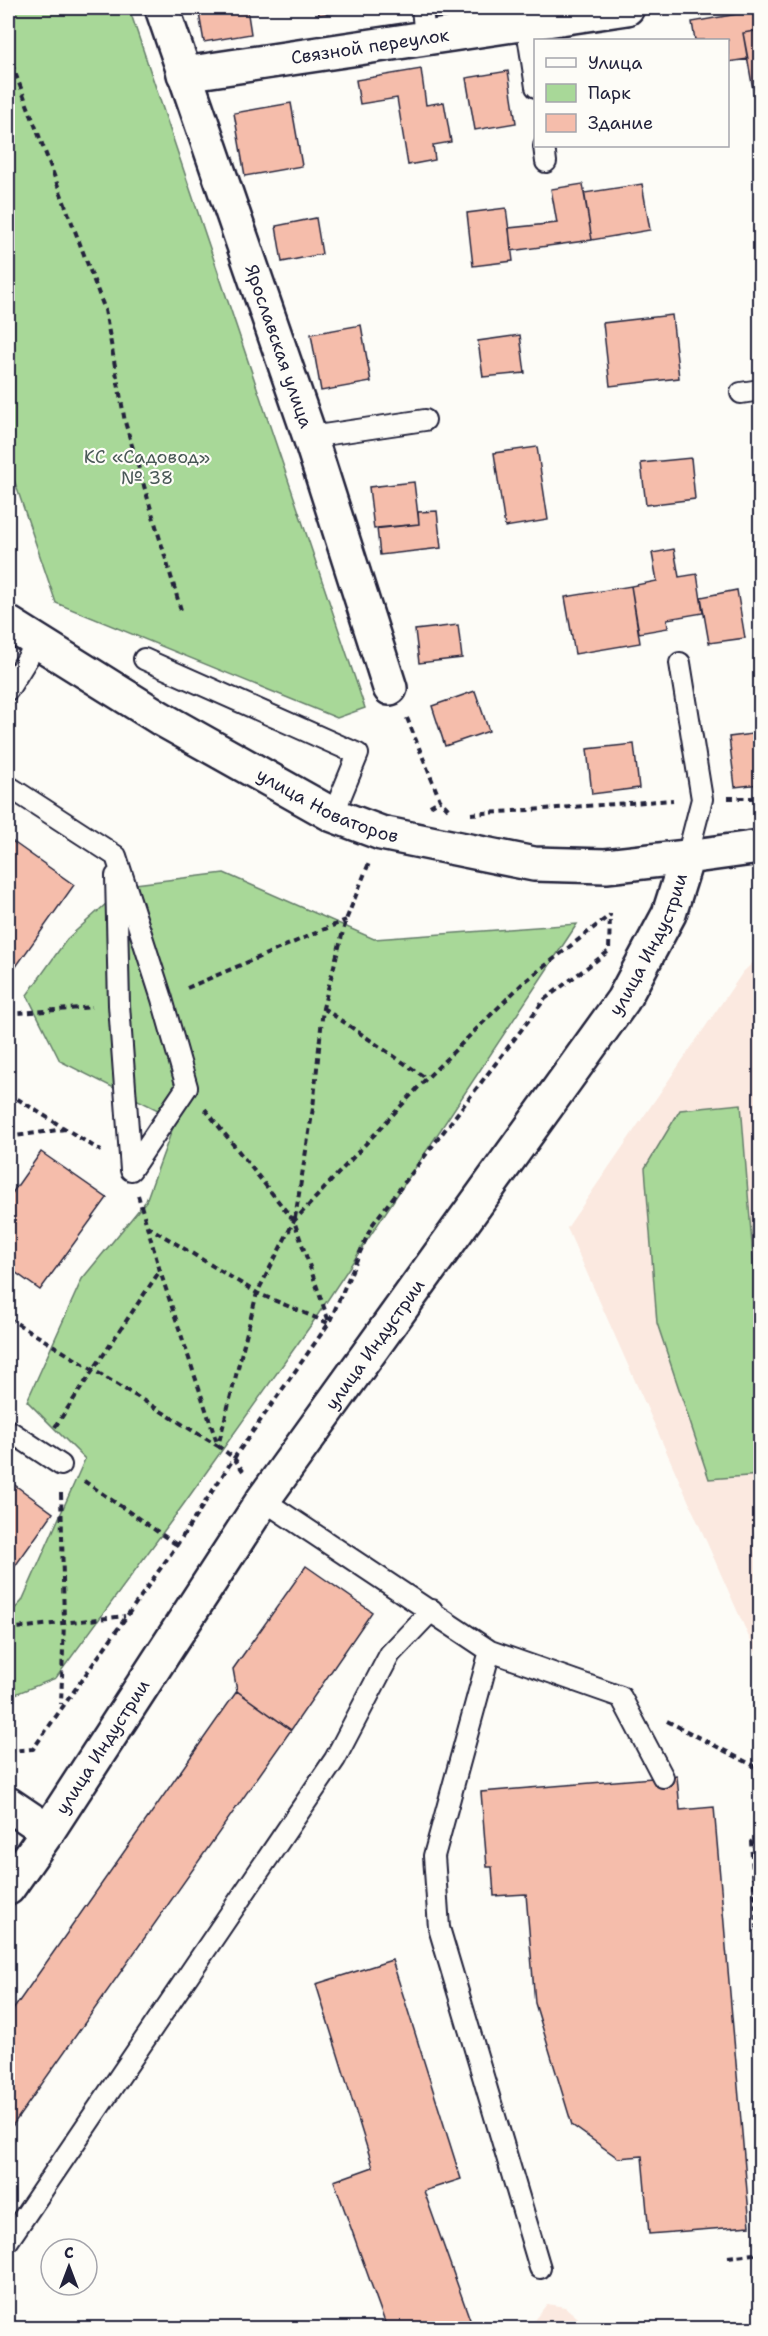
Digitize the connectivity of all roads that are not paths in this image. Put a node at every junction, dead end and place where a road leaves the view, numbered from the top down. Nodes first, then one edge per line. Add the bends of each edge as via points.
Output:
1 (162, 8) edge
2 (627, 8) edge
3 (526, 22) junction
4 (424, 23) edge
5 (184, 74) junction
6 (534, 74) edge
7 (760, 390) edge
8 (741, 393) dead end
9 (425, 420) dead end
10 (310, 437) junction
11 (8, 623) edge
12 (37, 644) junction
13 (144, 659) dead end
14 (680, 663) dead end
15 (390, 688) road end
16 (8, 690) edge
17 (8, 786) edge
18 (333, 815) junction
19 (760, 847) edge
20 (116, 856) junction
21 (687, 856) junction
22 (8, 1430) edge
23 (61, 1465) road end
24 (263, 1500) junction
25 (432, 1610) junction
26 (490, 1651) junction
27 (663, 1777) dead end
28 (8, 1804) edge
29 (48, 1831) junction
30 (8, 1888) edge
31 (8, 2241) edge
32 (540, 2268) dead end

1 - 5 street, Ярославская улица
2 - 3 street, Связной переулок
3 - 4 street, Связной переулок
3 - 6 lane
4 - 5 street, Связной переулок
5 - 10 street, Ярославская улица
7 - 8 lane
9 - 10 lane
10 - 15 street, Ярославская улица
11 - 12 street, улица Новаторов
12 - 16 lane
12 - 18 street, улица Новаторов
13 - 18 lane via 358,754
14 - 21 lane via 702,799
17 - 20 lane
18 - 21 street, улица Новаторов via 381,833 534,864 606,866
19 - 21 street, улица Индустрии
20 - 20 lane via 119,1005 131,1170 187,1087
21 - 24 street, улица Индустрии via 669,914 623,1000
22 - 23 lane
24 - 25 lane
24 - 29 street, улица Индустрии
25 - 26 lane
25 - 31 lane via 390,1654 335,1759
26 - 27 lane via 621,1696
26 - 32 lane via 434,1856 439,1928
28 - 29 street
29 - 30 street, улица Индустрии

